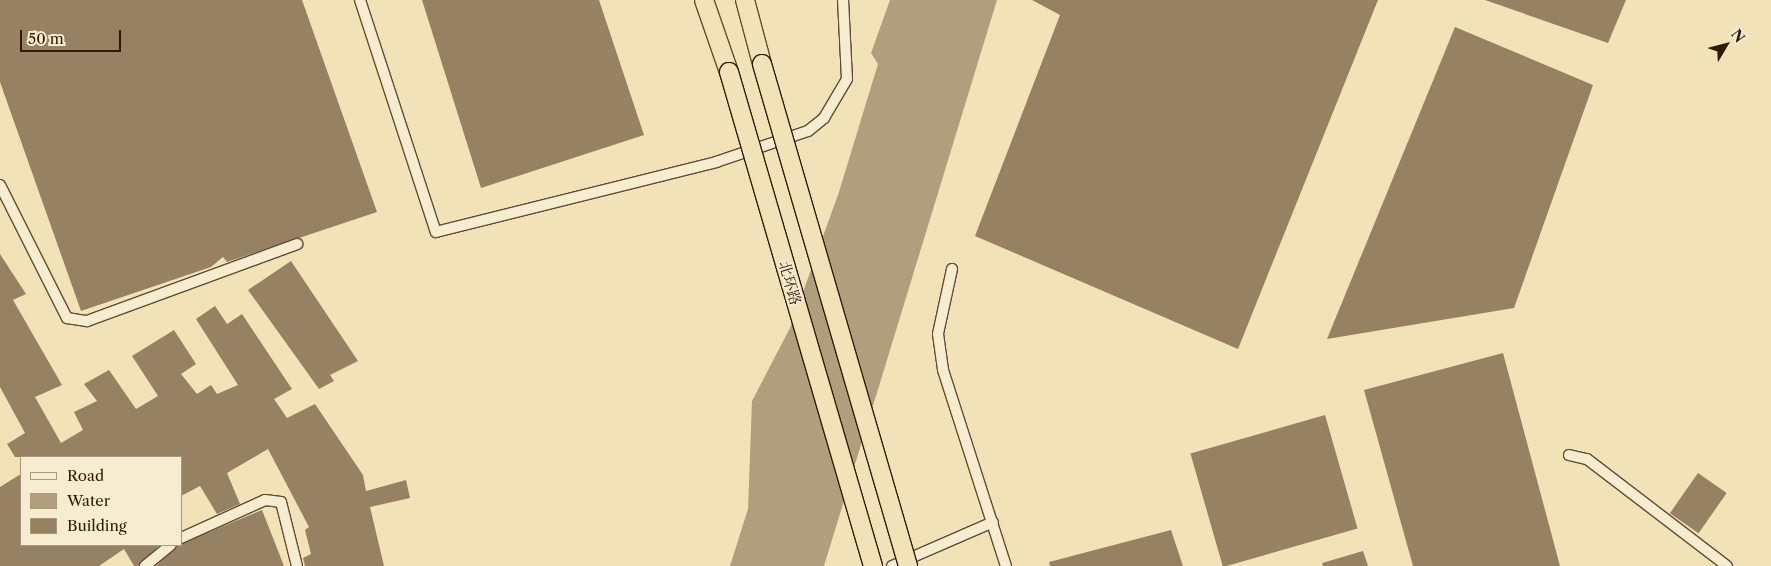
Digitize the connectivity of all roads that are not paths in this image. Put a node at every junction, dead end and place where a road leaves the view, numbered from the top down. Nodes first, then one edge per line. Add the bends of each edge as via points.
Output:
1 (360, 0) edge
2 (704, 0) edge
3 (710, 0) edge
4 (745, 0) edge
5 (750, 0) edge
6 (843, 0) edge
7 (762, 64) junction
8 (729, 72) junction
9 (0, 184) edge
10 (297, 244) dead end
11 (952, 269) dead end
12 (1569, 455) dead end
13 (993, 522) junction
14 (182, 538) edge
15 (170, 546) edge
16 (145, 566) edge
17 (297, 566) edge
18 (873, 566) edge
19 (892, 566) edge
20 (908, 566) edge
21 (1006, 566) edge
22 (1727, 566) edge

1 - 6 street via 436,232 716,162 808,131 824,118 847,79
2 - 8 highway
3 - 8 highway, 北环路
4 - 7 highway
5 - 7 highway
7 - 20 highway, bridge
8 - 18 highway, 北环路, bridge
9 - 10 street via 67,318 87,321
11 - 13 street via 938,334 943,370
12 - 22 street via 1587,459
13 - 19 street
13 - 21 street
14 - 17 street via 265,500 280,502
15 - 16 street

